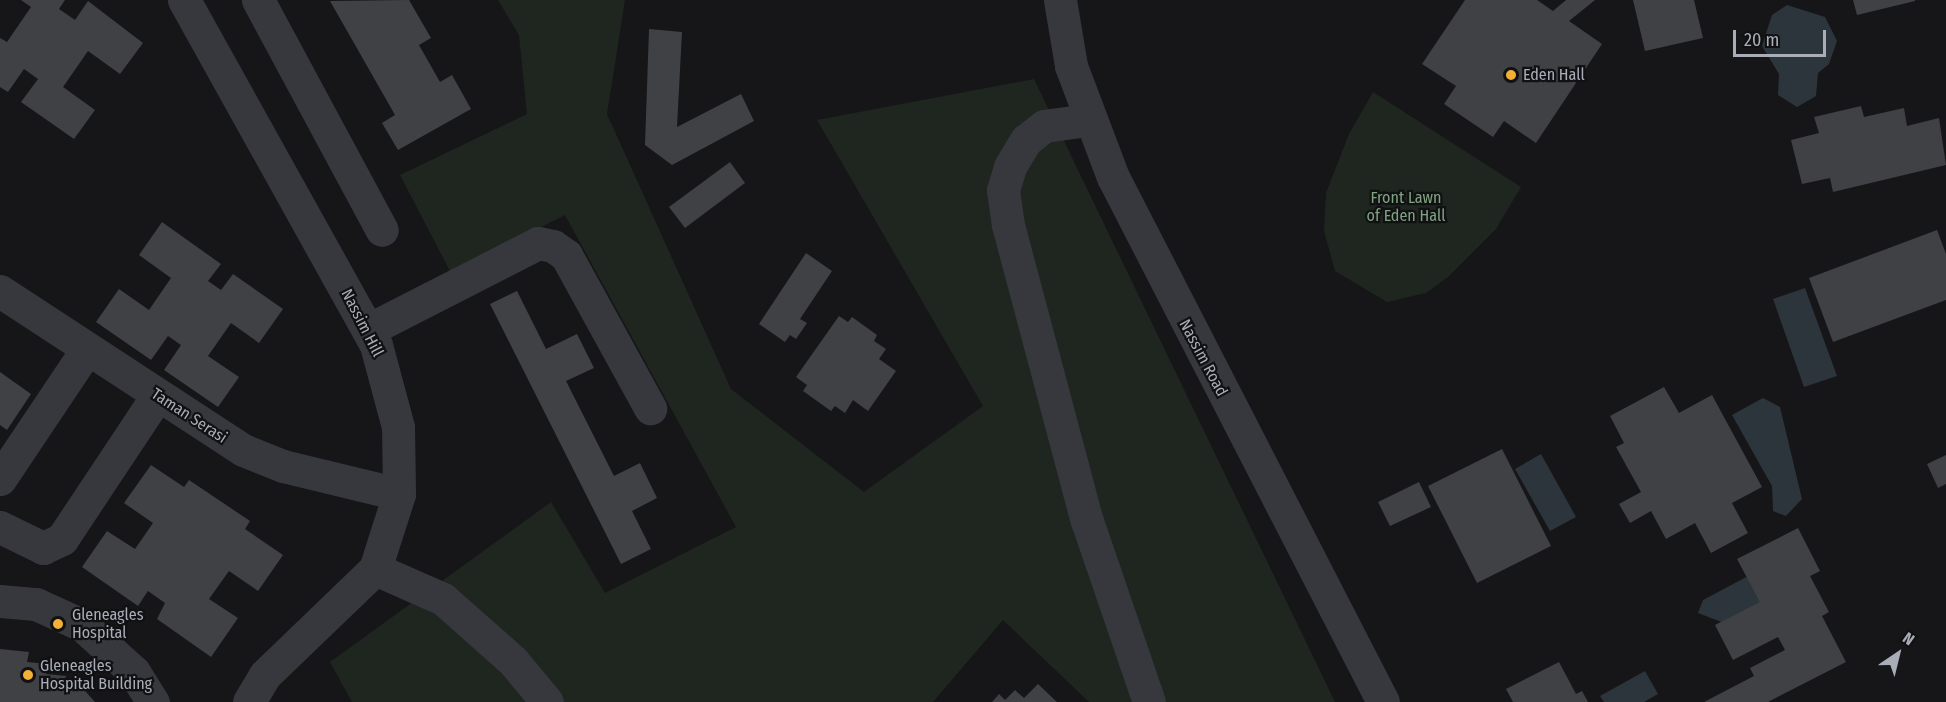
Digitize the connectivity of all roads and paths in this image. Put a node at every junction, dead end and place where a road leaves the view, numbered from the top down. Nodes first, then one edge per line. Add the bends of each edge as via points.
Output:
1 (184, 0) edge
2 (258, 0) edge
3 (1060, 0) edge
4 (1088, 120) junction
5 (382, 231) dead end
6 (0, 291) edge
7 (368, 330) junction
8 (87, 349) junction
9 (157, 396) junction
10 (650, 408) dead end
11 (0, 479) edge
12 (399, 494) junction
13 (0, 527) edge
14 (375, 569) junction
15 (0, 601) edge
16 (153, 702) edge
17 (249, 702) edge
18 (547, 702) edge
19 (1149, 702) edge
20 (1383, 702) edge

1 - 7 street, Nassim Hill
2 - 5 street
3 - 4 street, Nassim Road via 1071,66
4 - 19 street via 1044,126 1026,140 1003,190 1008,225 1087,521
4 - 20 street, Nassim Road via 1149,255
6 - 8 street, Taman Serasi
7 - 10 street via 538,243 553,246 566,255
7 - 12 street, Nassim Hill via 386,377 398,427
8 - 9 street, Taman Serasi
8 - 11 street
9 - 12 street, Taman Serasi via 243,450 304,472
9 - 13 street via 62,539 43,548
12 - 14 street, Nassim Hill
14 - 17 street, Nassim Hill via 265,675
14 - 18 street via 443,599 513,661
15 - 16 street via 36,604 82,625 134,672

